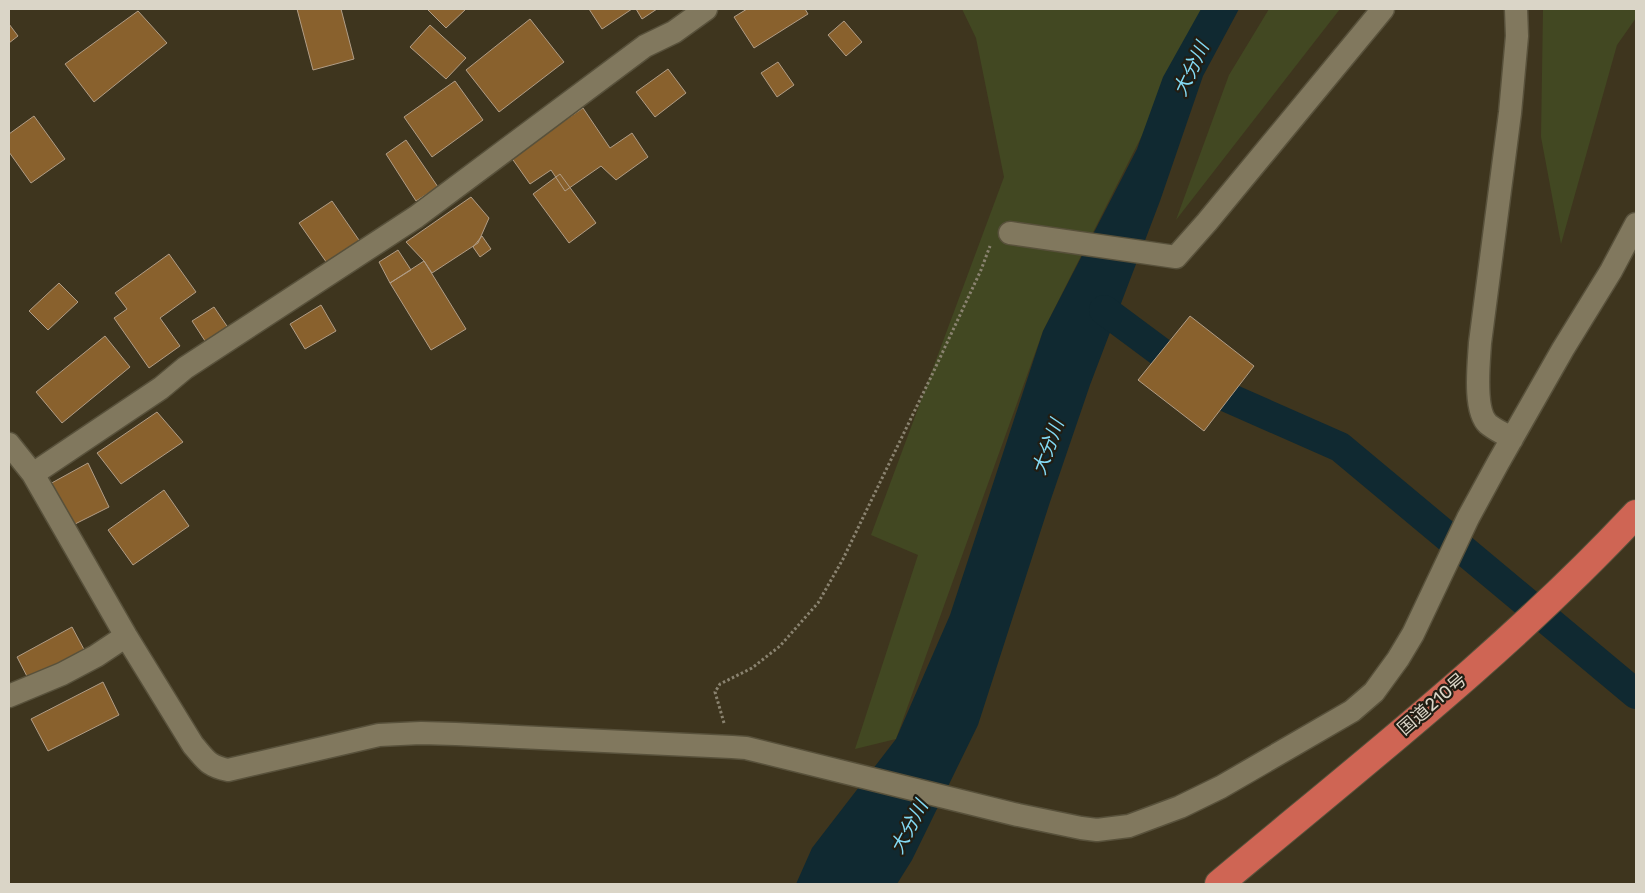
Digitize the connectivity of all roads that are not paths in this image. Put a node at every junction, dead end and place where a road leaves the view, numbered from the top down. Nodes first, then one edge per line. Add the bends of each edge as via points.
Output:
1 (706, 9) edge
2 (1383, 9) edge
3 (1516, 9) edge
4 (1636, 224) edge
5 (1010, 233) road end
6 (1512, 439) junction
7 (9, 444) edge
8 (34, 474) junction
9 (1636, 514) edge
10 (126, 636) junction
11 (9, 696) edge
12 (1219, 884) edge

1 - 8 street via 674,32 645,46 416,217 185,368 161,388
2 - 5 street via 1176,256
3 - 6 street via 1517,36 1510,113 1478,377 1482,414 1487,423
4 - 6 street
6 - 10 street via 1468,518 1413,634 1374,692 1352,711 1208,794 1128,826 1097,830 1081,828 732,747 486,736 379,735 228,770 214,767 193,745
7 - 8 street
8 - 10 street
9 - 12 highway, 国道210号 via 1571,582 1505,641
10 - 11 street via 62,674

